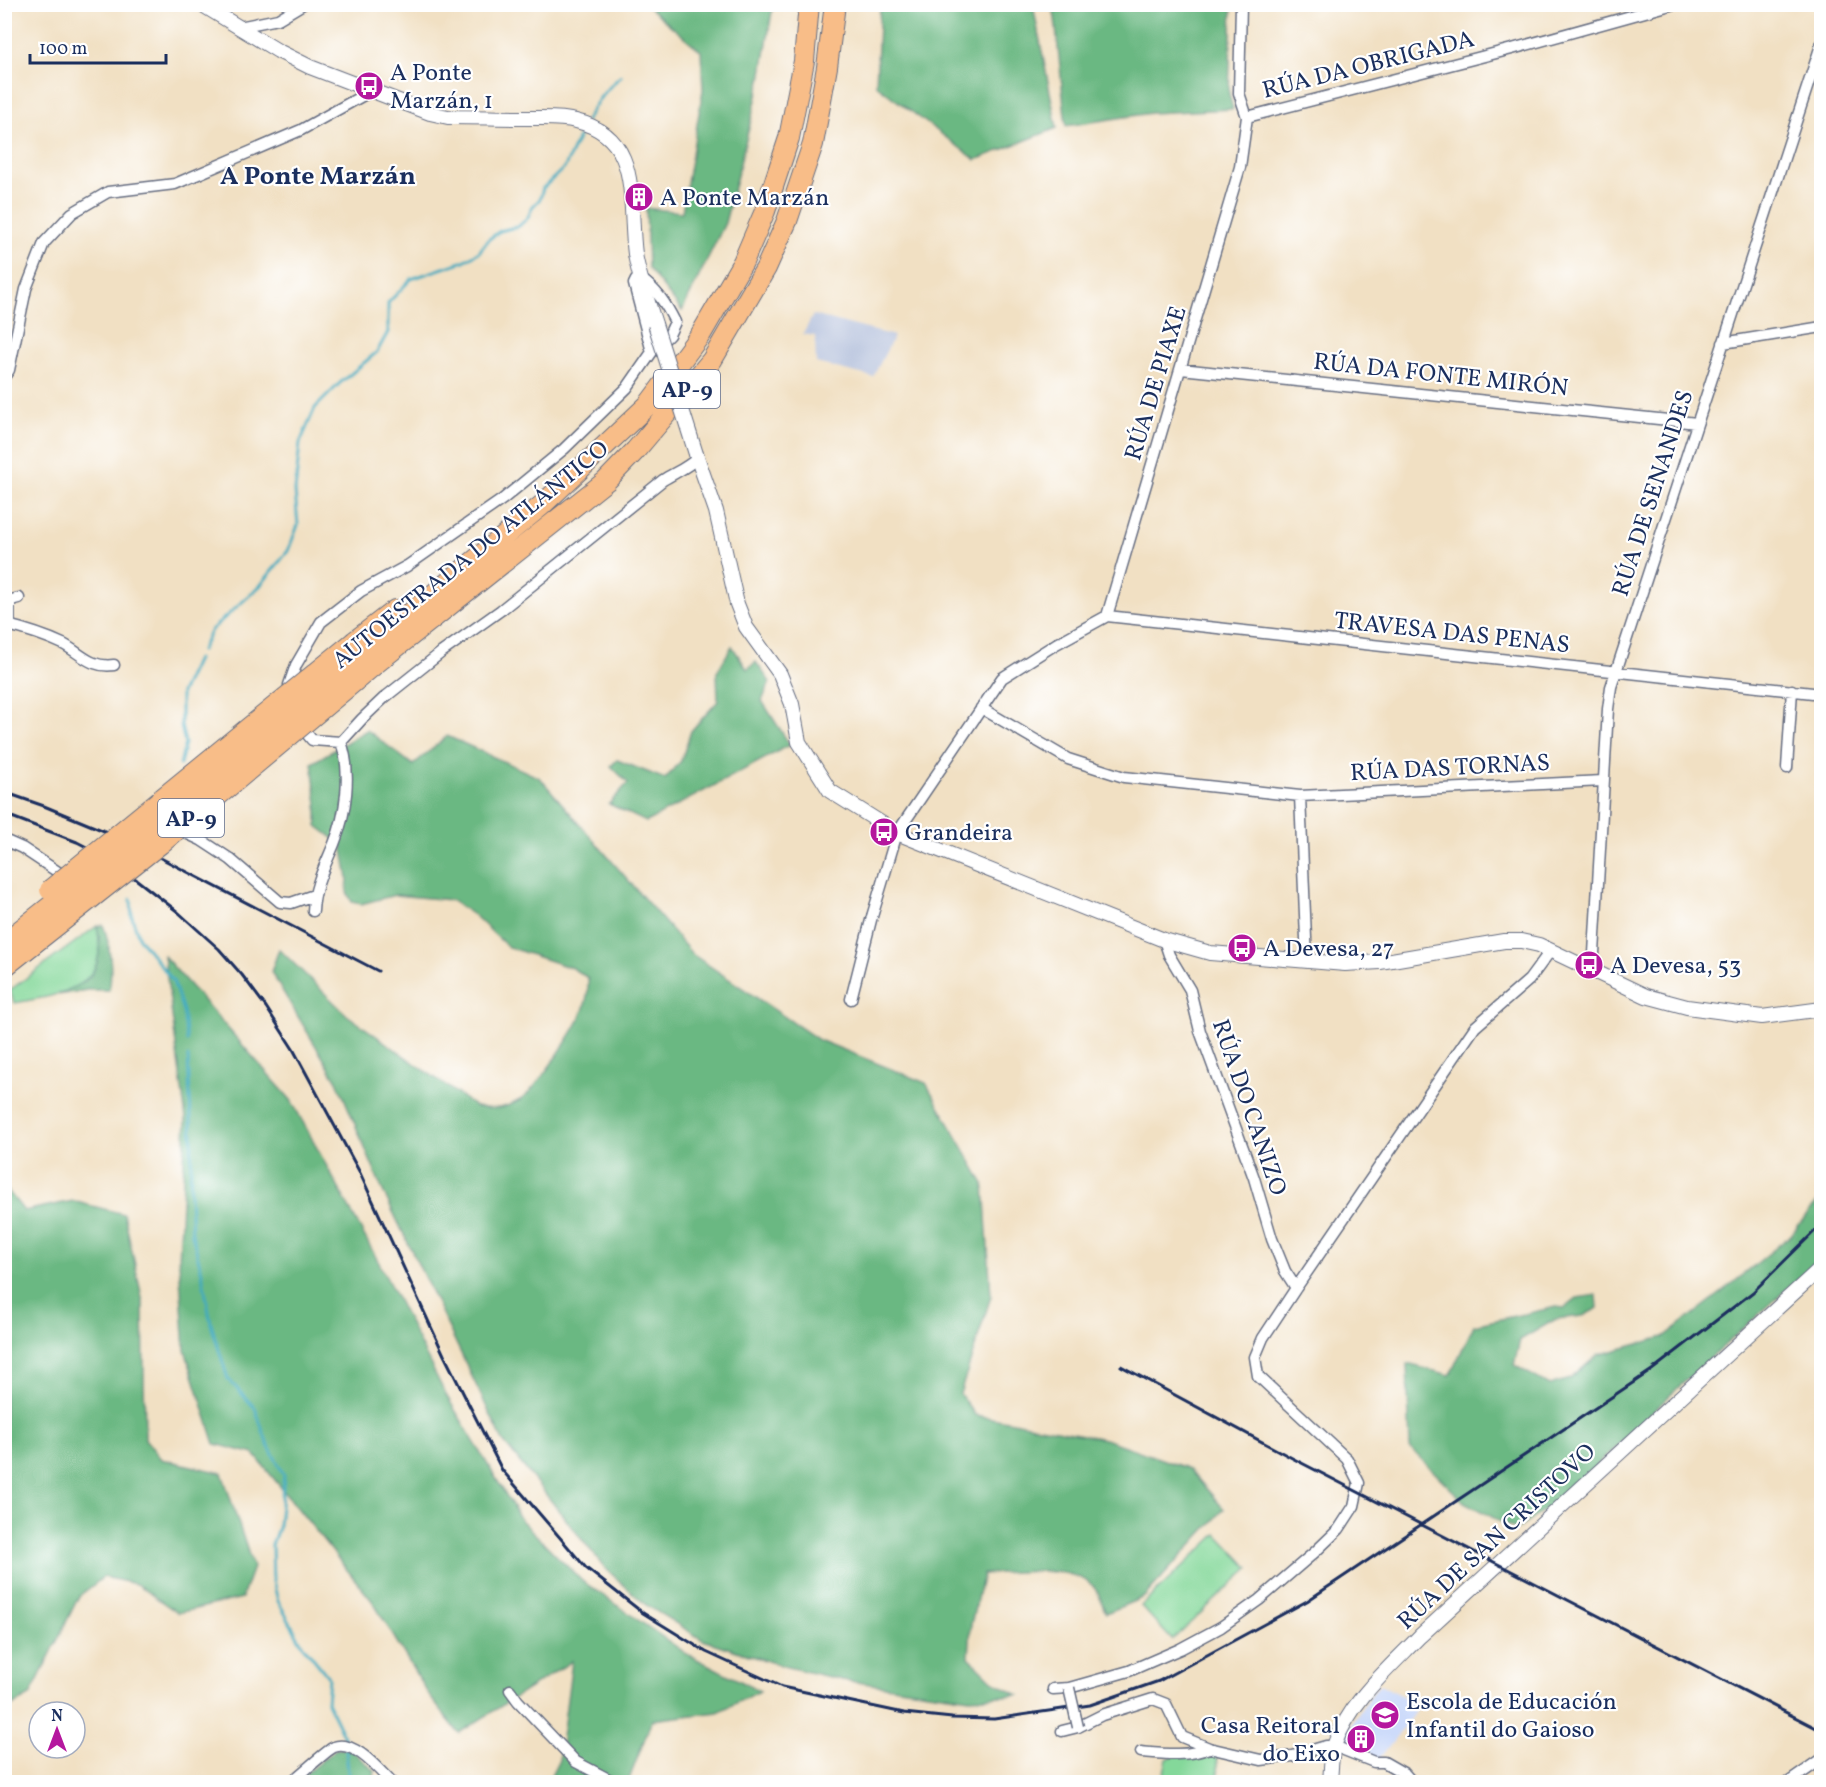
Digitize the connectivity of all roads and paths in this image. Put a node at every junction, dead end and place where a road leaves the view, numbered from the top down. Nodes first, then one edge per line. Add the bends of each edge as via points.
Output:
1 (201, 4) edge
2 (303, 4) edge
3 (809, 4) edge
4 (835, 4) edge
5 (1241, 4) edge
6 (1674, 4) edge
7 (238, 27) junction
8 (1821, 42) edge
9 (371, 92) junction
10 (1247, 117) junction
11 (640, 278) junction
12 (1821, 327) edge
13 (1723, 343) junction
14 (652, 352) junction
15 (1181, 369) junction
16 (4, 378) edge
17 (1697, 423) junction
18 (697, 456) junction
19 (12, 600) edge
20 (1107, 616) junction
21 (8, 625) edge
22 (364, 653) junction
23 (114, 664) dead end
24 (1616, 670) junction
25 (1792, 690) junction
26 (1821, 694) edge
27 (981, 708) junction
28 (341, 742) junction
29 (1787, 768) dead end
30 (1603, 781) junction
31 (1300, 796) junction
32 (897, 833) junction
33 (4, 840) edge
34 (314, 895) junction
35 (313, 911) dead end
36 (4, 926) edge
37 (1164, 940) junction
38 (4, 942) edge
39 (1551, 950) junction
40 (1307, 962) junction
41 (4, 966) edge
42 (1593, 971) junction
43 (851, 999) dead end
44 (1821, 1009) edge
45 (1821, 1267) edge
46 (1296, 1288) junction
47 (1069, 1688) junction
48 (1053, 1689) dead end
49 (510, 1690) dead end
50 (1078, 1727) junction
51 (1062, 1731) dead end
52 (1334, 1746) junction
53 (1209, 1748) junction
54 (1141, 1752) dead end
55 (1821, 1759) edge
56 (291, 1782) edge
57 (391, 1782) edge
58 (614, 1782) edge
59 (1330, 1782) edge
60 (1412, 1782) edge
61 (1790, 1782) edge

1 - 7 street
2 - 7 street via 278,19
3 - 22 highway, AUTOESTRADA DO ATLÁNTICO / AP-9 via 804,61 789,138 743,262 701,334 648,405 541,506
4 - 22 highway, AUTOESTRADA DO ATLÁNTICO / AP-9 via 813,144 787,221 766,268 712,360 606,481
5 - 10 street, RÚA DE PIAXE via 1239,93
6 - 10 street, RÚA DA OBRIGADA
7 - 9 street via 278,51
8 - 13 street, RÚA DE SENANDES
9 - 11 street via 440,116 574,120 599,129 618,147 628,172
9 - 16 street via 301,130 175,184 108,192 72,213 44,243 26,289
10 - 15 street, RÚA DE PIAXE via 1240,167
11 - 14 street via 634,284
11 - 14 street via 665,303 675,322 669,335
11 - 18 street, bridge
12 - 13 street
13 - 17 street, RÚA DE SENANDES
14 - 28 street via 627,388 532,476 321,622 289,685 294,719 312,740
15 - 17 street, RÚA DA FONTE MIRÓN
15 - 20 street, RÚA DE PIAXE
17 - 24 street, RÚA DE SENANDES
18 - 28 street via 691,465 663,480 384,698
18 - 32 street via 716,511 737,603 746,627 780,674 792,704 799,742 831,792
19 - 21 street
20 - 24 street, TRAVESA DAS PENAS
20 - 27 street via 1002,678
21 - 23 street via 61,643 93,664
22 - 36 highway, bridge
22 - 38 highway, AUTOESTRADA DO ATLÁNTICO / AP-9, bridge via 231,764
22 - 41 highway, AUTOESTRADA DO ATLÁNTICO / AP-9, bridge via 160,844
24 - 25 street, TRAVESA DAS PENAS
24 - 30 street, RÚA DE SENANDES via 1609,696
25 - 26 street, TRAVESA DAS PENAS
25 - 29 street
27 - 31 street, RÚA DAS TORNAS via 1068,759 1124,777
27 - 32 street
28 - 34 street via 347,758 344,814
30 - 31 street, RÚA DAS TORNAS
30 - 42 street, RÚA DE SENANDES
31 - 40 street
32 - 37 street
32 - 43 street
33 - 34 street via 60,872 81,890 170,826 230,859 280,902 291,903
34 - 35 street
37 - 40 street via 1210,953
37 - 46 street, RÚA DO CANIZO via 1190,990 1200,1031 1272,1239
39 - 40 street via 1530,942 1504,941 1368,963
39 - 42 street
39 - 46 street via 1529,980 1475,1027
42 - 44 street via 1646,996 1686,1007 1762,1017
45 - 52 street, RÚA DE SAN CRISTOVO via 1420,1636 1350,1713
46 - 47 street via 1263,1338 1256,1357 1258,1376 1347,1459 1359,1483 1354,1506 1339,1529 1315,1552 1221,1627 1129,1671
47 - 48 street
47 - 50 street, bridge
49 - 58 street via 576,1762
50 - 51 street
50 - 53 street via 1154,1699 1166,1704 1182,1737
52 - 53 street via 1261,1760
52 - 59 street, RÚA DE SAN CRISTOVO
52 - 60 street via 1374,1762 1384,1762
53 - 54 street via 1174,1755
55 - 61 street
56 - 57 street via 335,1746 344,1746 368,1760

